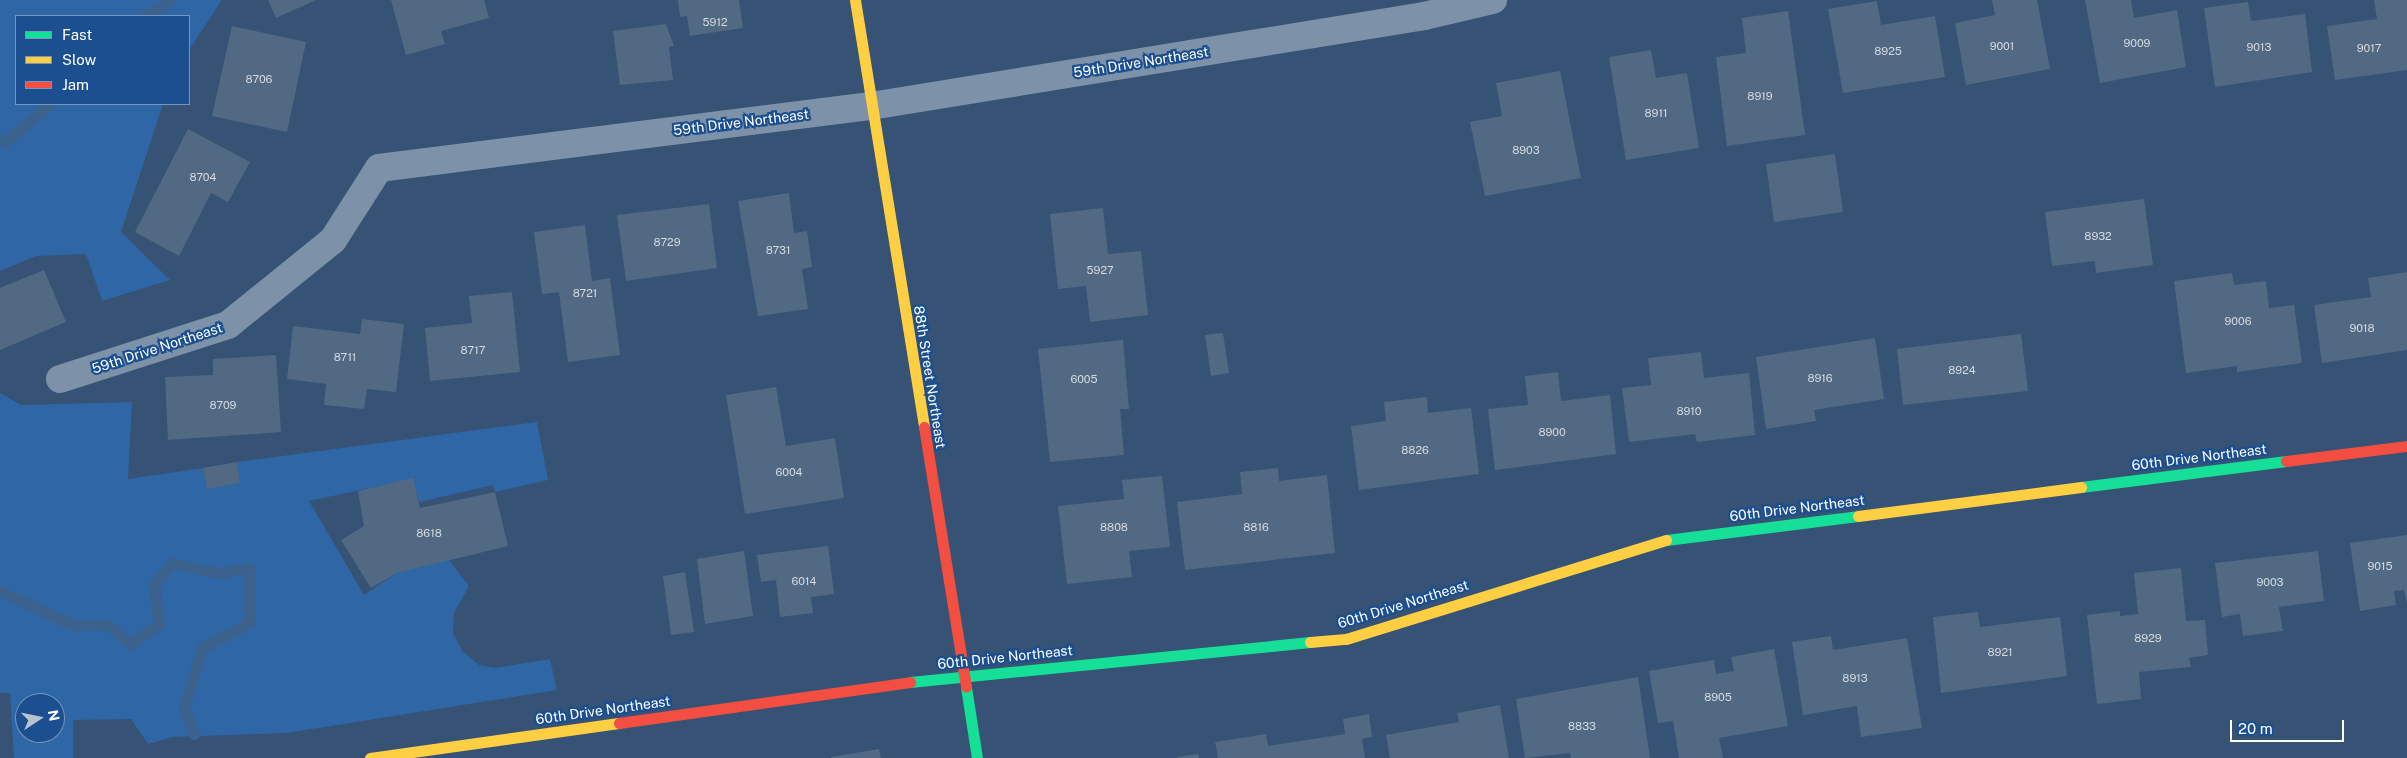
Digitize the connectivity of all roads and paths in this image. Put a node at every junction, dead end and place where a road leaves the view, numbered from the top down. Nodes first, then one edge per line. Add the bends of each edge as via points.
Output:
1 (854, 0) edge
2 (1493, 0) edge
3 (871, 106) junction
4 (60, 379) dead end
5 (2407, 446) edge
6 (963, 675) junction
7 (370, 758) edge
8 (977, 758) edge

1 - 3 street, 88th Street Northeast
2 - 3 street, 59th Drive Northeast via 1424,16
3 - 4 street, 59th Drive Northeast via 380,168 333,240 228,325
3 - 6 street, 88th Street Northeast
5 - 6 street, 60th Drive Northeast via 1660,541 1346,639
6 - 7 street, 60th Drive Northeast
6 - 8 street, 88th Street Northeast

